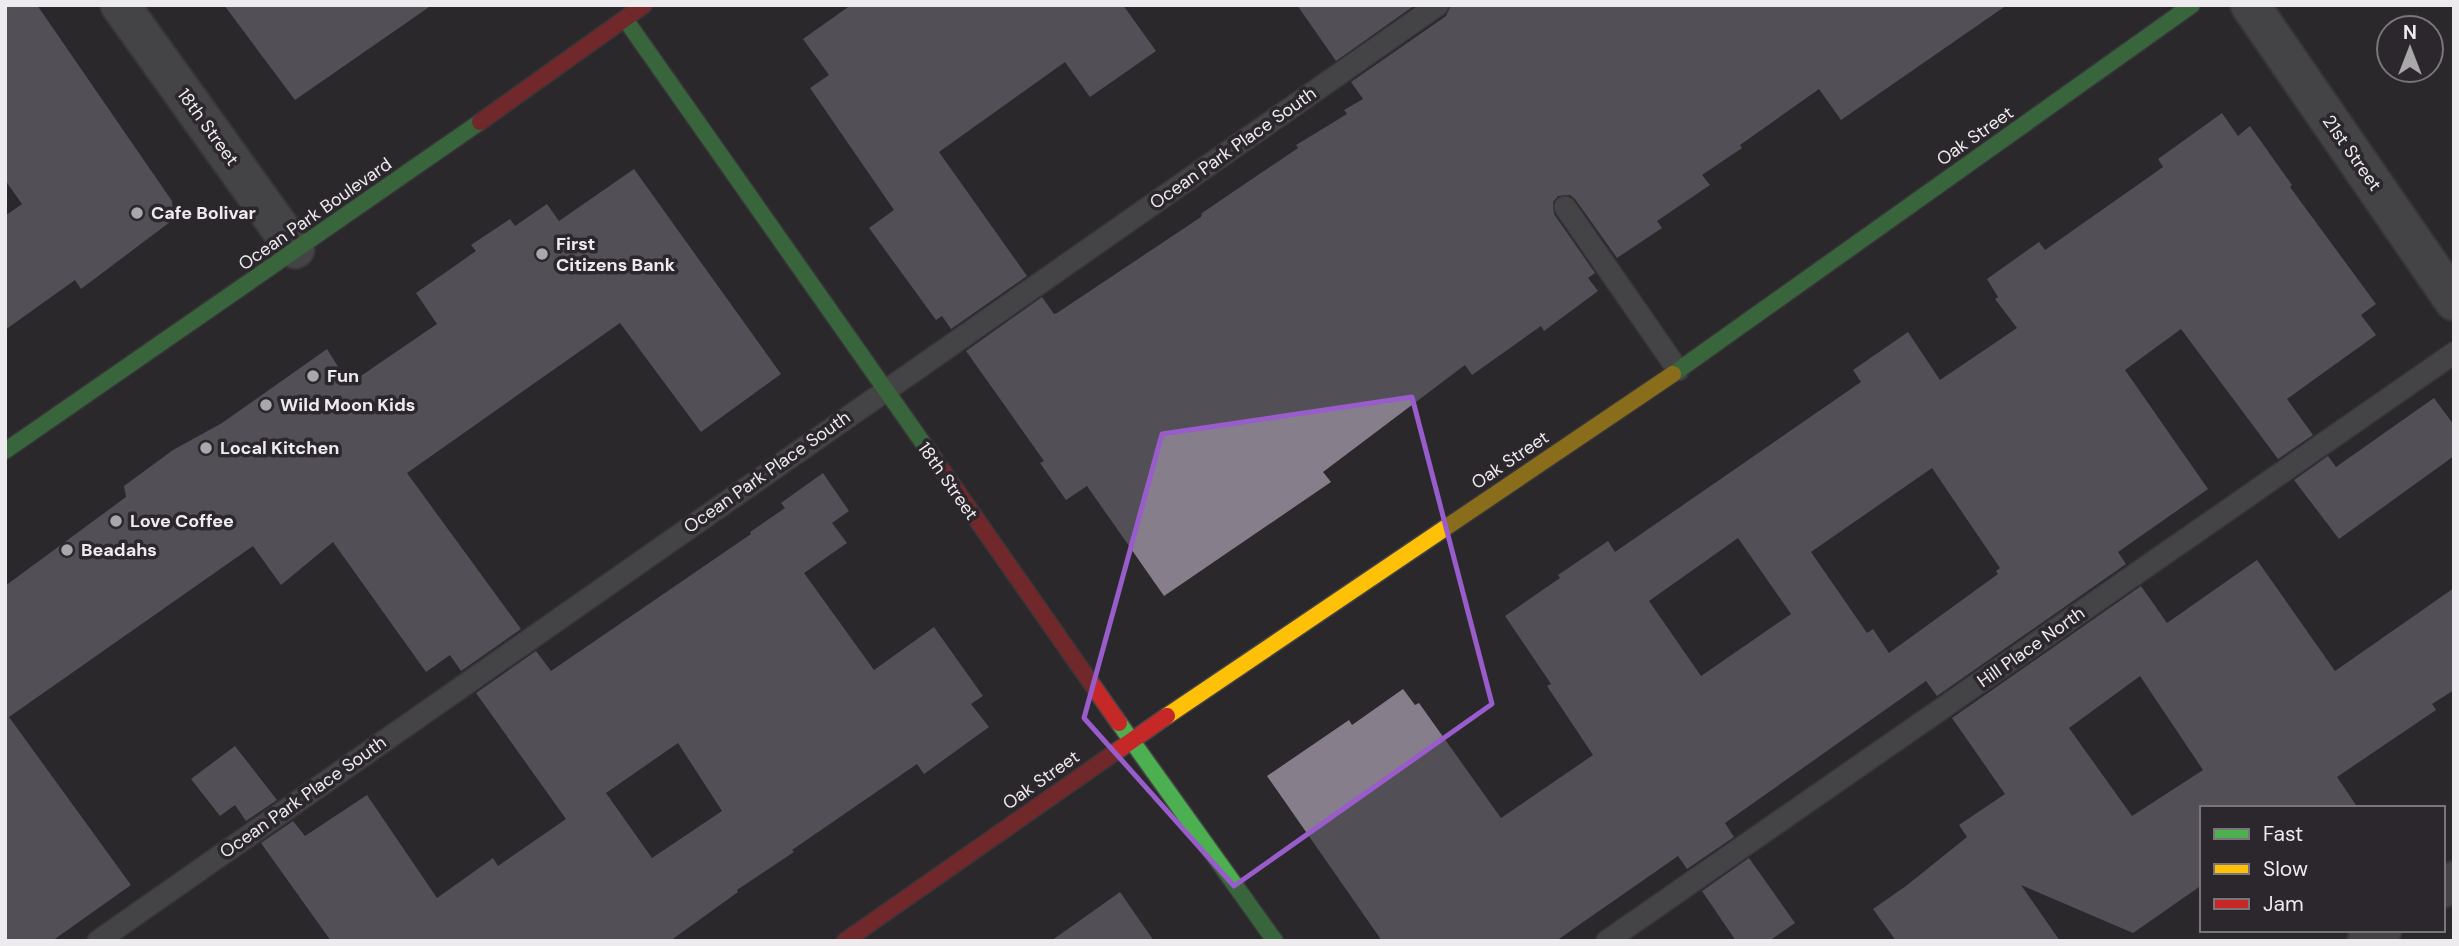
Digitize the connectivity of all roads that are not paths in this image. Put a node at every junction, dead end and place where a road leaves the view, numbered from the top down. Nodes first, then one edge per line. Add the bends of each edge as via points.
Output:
1 (120, 5) edge
2 (644, 5) edge
3 (1438, 5) edge
4 (2192, 5) edge
5 (2250, 5) edge
6 (625, 19) junction
7 (1565, 207) dead end
8 (295, 249) junction
9 (2454, 301) edge
10 (2454, 353) edge
11 (1678, 370) junction
12 (885, 390) junction
13 (5, 451) edge
14 (1131, 740) junction
15 (98, 941) edge
16 (845, 941) edge
17 (1275, 941) edge
18 (1607, 941) edge

1 - 8 street, 18th Street
2 - 6 street, Ocean Park Boulevard
3 - 12 lane, Ocean Park Place South
4 - 11 street, Oak Street
5 - 9 street, 21st Street
6 - 8 street, Ocean Park Boulevard
6 - 12 street, 18th Street
7 - 11 lane
8 - 13 street, Ocean Park Boulevard
10 - 18 lane, Hill Place North
11 - 14 street, Oak Street
12 - 14 street, 18th Street
12 - 15 lane, Ocean Park Place South
14 - 16 street, Oak Street
14 - 17 street, 18th Street

